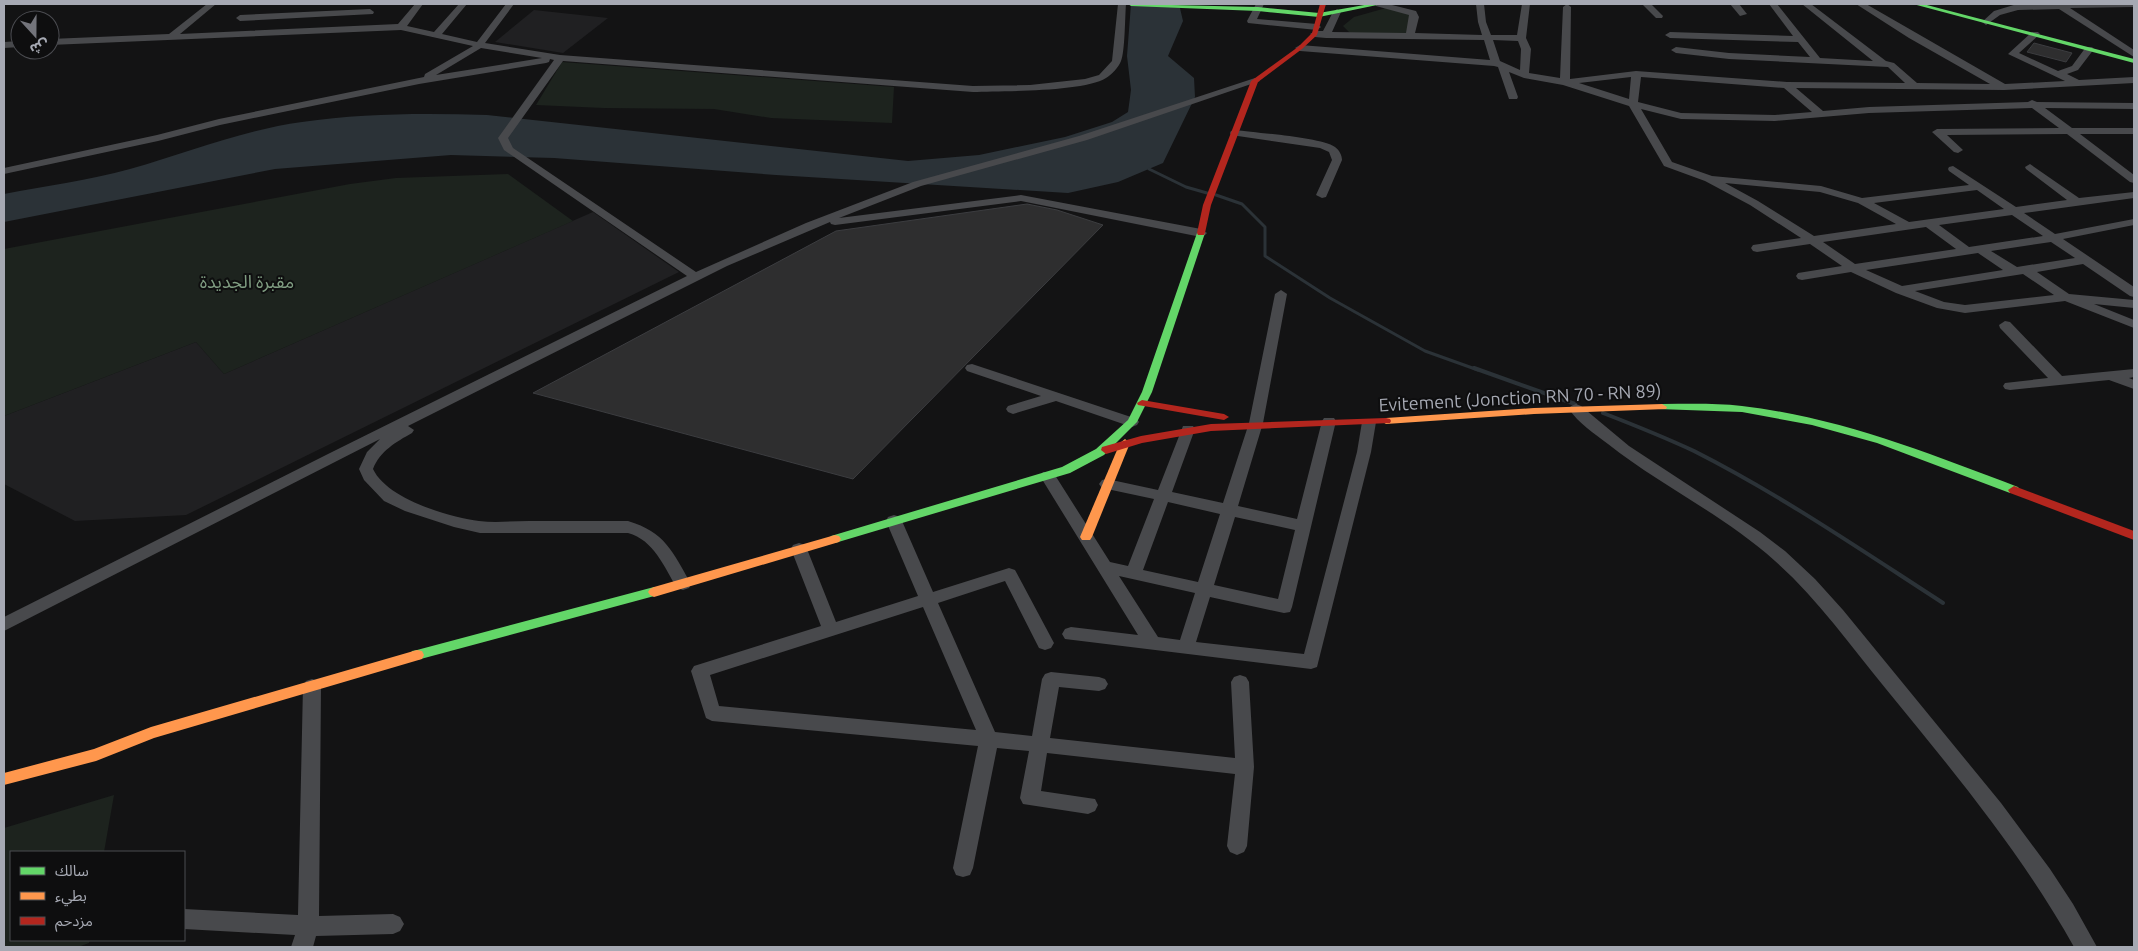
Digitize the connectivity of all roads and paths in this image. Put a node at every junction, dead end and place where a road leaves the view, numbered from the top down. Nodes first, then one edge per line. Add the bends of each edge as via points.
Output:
1 (212, 4) edge
2 (337, 4) edge
3 (377, 4) edge
4 (420, 4) edge
5 (463, 4) edge
6 (510, 4) edge
7 (1122, 4) edge
8 (1131, 4) edge
9 (1379, 4) edge
10 (1480, 4) edge
11 (1526, 4) edge
12 (1646, 4) edge
13 (1734, 4) edge
14 (1773, 4) edge
15 (1806, 4) edge
16 (1860, 4) edge
17 (1916, 4) edge
18 (1931, 4) edge
19 (2121, 4) edge
20 (2134, 4) edge
21 (1206, 5) edge
22 (2059, 5) edge
23 (1259, 6) edge
24 (1567, 6) dead end
25 (251, 8) dead end
26 (1321, 9) edge
27 (370, 12) junction
28 (1337, 12) junction
29 (2134, 12) edge
30 (330, 13) junction
31 (1743, 14) dead end
32 (1659, 16) dead end
33 (240, 18) junction
34 (1988, 20) junction
35 (401, 27) junction
36 (357, 28) junction
37 (1319, 32) junction
38 (222, 34) junction
39 (2035, 34) junction
40 (1670, 35) dead end
41 (172, 36) junction
42 (436, 36) junction
43 (1366, 36) junction
44 (1487, 36) junction
45 (1410, 37) junction
46 (1521, 38) junction
47 (1799, 39) junction
48 (60, 42) edge
49 (480, 45) junction
50 (1300, 48) junction
51 (1434, 48) junction
52 (2089, 49) junction
53 (1676, 50) dead end
54 (1377, 54) junction
55 (2134, 57) edge
56 (560, 58) junction
57 (1817, 60) junction
58 (1499, 64) junction
59 (1883, 64) junction
60 (1636, 74) junction
61 (2058, 74) junction
62 (1524, 75) junction
63 (2134, 80) edge
64 (419, 81) junction
65 (1255, 81) junction
66 (1565, 82) junction
67 (2078, 83) junction
68 (1787, 85) junction
69 (1914, 86) junction
70 (2004, 87) junction
71 (1513, 98) dead end
72 (1633, 104) junction
73 (2034, 105) junction
74 (2134, 106) edge
75 (1822, 115) junction
76 (2069, 131) junction
77 (2134, 131) edge
78 (1235, 132) junction
79 (1958, 150) dead end
80 (2030, 167) dead end
81 (1953, 169) dead end
82 (4, 171) edge
83 (1709, 178) junction
84 (2134, 180) edge
85 (1978, 186) junction
86 (2134, 195) edge
87 (1322, 196) dead end
88 (1862, 200) junction
89 (2077, 202) junction
90 (2013, 211) junction
91 (2134, 222) edge
92 (1928, 223) junction
93 (810, 225) junction
94 (1907, 226) junction
95 (1201, 233) junction
96 (2051, 238) junction
97 (1814, 241) junction
98 (1757, 248) dead end
99 (1981, 249) junction
100 (1967, 251) junction
101 (2085, 260) junction
102 (1852, 268) junction
103 (2020, 271) junction
104 (1802, 276) dead end
105 (696, 277) junction
106 (1900, 290) junction
107 (1281, 294) dead end
108 (2134, 294) edge
109 (2066, 297) junction
110 (2134, 304) edge
111 (2005, 324) dead end
112 (2134, 324) edge
113 (972, 368) dead end
114 (2134, 373) edge
115 (2111, 375) junction
116 (2059, 381) junction
117 (477, 384) junction
118 (2134, 385) edge
119 (2010, 386) dead end
120 (1056, 396) junction
121 (1142, 403) junction
122 (1013, 409) dead end
123 (1576, 409) junction
124 (1329, 421) junction
125 (1132, 422) junction
126 (1369, 422) junction
127 (1256, 423) junction
128 (1188, 429) junction
129 (1125, 443) junction
130 (1100, 452) junction
131 (1048, 476) junction
132 (1107, 484) junction
133 (1163, 496) junction
134 (1229, 510) junction
135 (894, 521) junction
136 (1304, 526) junction
137 (2134, 536) edge
138 (1086, 537) junction
139 (800, 549) junction
140 (1105, 567) junction
141 (1134, 573) junction
142 (683, 584) junction
143 (1204, 589) junction
144 (929, 600) junction
145 (4, 625) edge
146 (831, 630) junction
147 (1071, 634) dead end
148 (1045, 643) dead end
149 (1152, 643) junction
150 (1186, 647) junction
151 (1240, 682) dead end
152 (1099, 684) dead end
153 (312, 686) junction
154 (989, 739) junction
155 (1040, 744) junction
156 (1245, 767) junction
157 (4, 780) edge
158 (1088, 805) dead end
159 (1237, 846) dead end
160 (962, 868) dead end
161 (185, 919) edge
162 (393, 924) dead end
163 (308, 926) junction
164 (333, 926) junction
165 (302, 947) edge
166 (2086, 947) edge

1 - 41 street
2 - 30 street
3 - 27 street
4 - 35 street
5 - 42 street
6 - 49 street
7 - 56 street via 1117,61 1102,77 1060,86 954,88
8 - 21 main road
9 - 28 main road
9 - 45 street via 1414,13
10 - 44 street
11 - 46 street
12 - 32 street
13 - 31 street
14 - 47 street
15 - 59 street
16 - 70 street
17 - 34 main road
18 - 34 main road
19 - 20 street
19 - 22 street
19 - 29 street
21 - 23 main road
22 - 34 street via 2017,6 2005,9
22 - 55 street
23 - 26 main road
23 - 37 street via 1252,21
24 - 66 street
25 - 33 street
26 - 28 main road
26 - 37 main road
27 - 30 street
27 - 36 street
28 - 37 street
30 - 33 street
33 - 38 street
34 - 39 main road
34 - 55 main road
35 - 36 street
35 - 42 street
36 - 38 street
37 - 43 street
37 - 50 main road
38 - 41 street
39 - 52 main road
39 - 61 street via 2013,54
40 - 47 street
41 - 48 street
42 - 49 street
43 - 45 street
43 - 54 street
44 - 46 street
44 - 51 street
44 - 58 street
45 - 51 street
46 - 62 street via 1526,49
47 - 57 street
49 - 56 street
49 - 64 street
50 - 54 street
50 - 65 main road
51 - 54 street
51 - 58 street
52 - 55 main road
52 - 61 street via 2075,68
53 - 57 street
56 - 64 street
56 - 105 street via 503,138 509,150
57 - 59 street
58 - 62 street
58 - 71 street
59 - 69 street via 1891,65
60 - 66 street
60 - 68 street
60 - 72 street
61 - 67 street
62 - 66 street
63 - 67 street
64 - 82 street
65 - 78 main road
65 - 93 street via 1083,138 917,184
66 - 72 street
67 - 70 street
68 - 69 street
68 - 75 street
69 - 70 street
70 - 73 street
72 - 75 street via 1682,116 1775,118
72 - 83 street via 1668,164
73 - 74 street
73 - 75 street via 1869,110
73 - 76 street
76 - 77 street
76 - 79 street via 1937,132
76 - 84 street
78 - 87 street via 1315,143 1333,150 1338,156
78 - 95 main road via 1207,205
80 - 89 street
81 - 85 street
83 - 88 street via 1821,189
83 - 97 street
85 - 88 street
85 - 90 street
86 - 89 street
88 - 94 street
89 - 90 street
90 - 92 street
90 - 96 street
91 - 96 street
92 - 94 street
92 - 100 street
93 - 95 street via 1021,198
93 - 105 street
94 - 97 street
95 - 121 main road
96 - 99 street
96 - 101 street
97 - 98 street
97 - 102 street
99 - 100 street
99 - 103 street
100 - 102 street
101 - 103 street
101 - 108 street
102 - 104 street
102 - 106 street
103 - 106 street
103 - 109 street
105 - 117 street
106 - 109 street via 1941,305 1965,309
107 - 127 street
109 - 110 street
109 - 112 street
111 - 116 street
113 - 120 street
114 - 115 street
115 - 116 street
115 - 118 street
116 - 119 street
117 - 142 street via 439,412 377,448 366,469 389,497 410,507 480,527 640,529 655,539
117 - 145 street
120 - 122 street
120 - 125 street
121 - 125 main road
121 - 127 main road
123 - 126 main road, Evitement (Jonction RN 70 - RN 89)
123 - 137 main road, Evitement (Jonction RN 70 - RN 89) via 1741,409 1844,429 1920,453
123 - 166 street via 1599,432 1779,555 1818,594 1997,812 2067,912
124 - 126 main road, Evitement (Jonction RN 70 - RN 89)
124 - 127 main road, Evitement (Jonction RN 70 - RN 89)
124 - 136 street
125 - 130 main road
126 - 150 street via 1311,662
127 - 128 main road, Evitement (Jonction RN 70 - RN 89)
127 - 134 street
128 - 129 main road, Evitement (Jonction RN 70 - RN 89)
128 - 133 street
129 - 130 main road, Evitement (Jonction RN 70 - RN 89)
129 - 132 main road
130 - 131 main road
131 - 135 main road
131 - 138 street
132 - 133 street
132 - 138 main road
133 - 134 street
133 - 141 street
134 - 136 street
134 - 143 street
135 - 139 main road
135 - 144 street
136 - 143 street via 1284,607
138 - 140 street
139 - 142 main road
139 - 146 street
140 - 141 street
140 - 149 street
141 - 143 street
142 - 153 main road
143 - 150 street
144 - 146 street
144 - 148 street via 1009,574
144 - 154 street
146 - 154 street via 700,671 712,713
147 - 149 street
149 - 150 street
151 - 156 street
152 - 155 street via 1051,679
153 - 157 main road via 152,733 96,755
153 - 163 street
154 - 155 street
154 - 160 street
155 - 156 street
155 - 158 street via 1030,798
156 - 159 street
161 - 163 street
162 - 164 street
163 - 164 street
163 - 165 street
164 - 165 street

